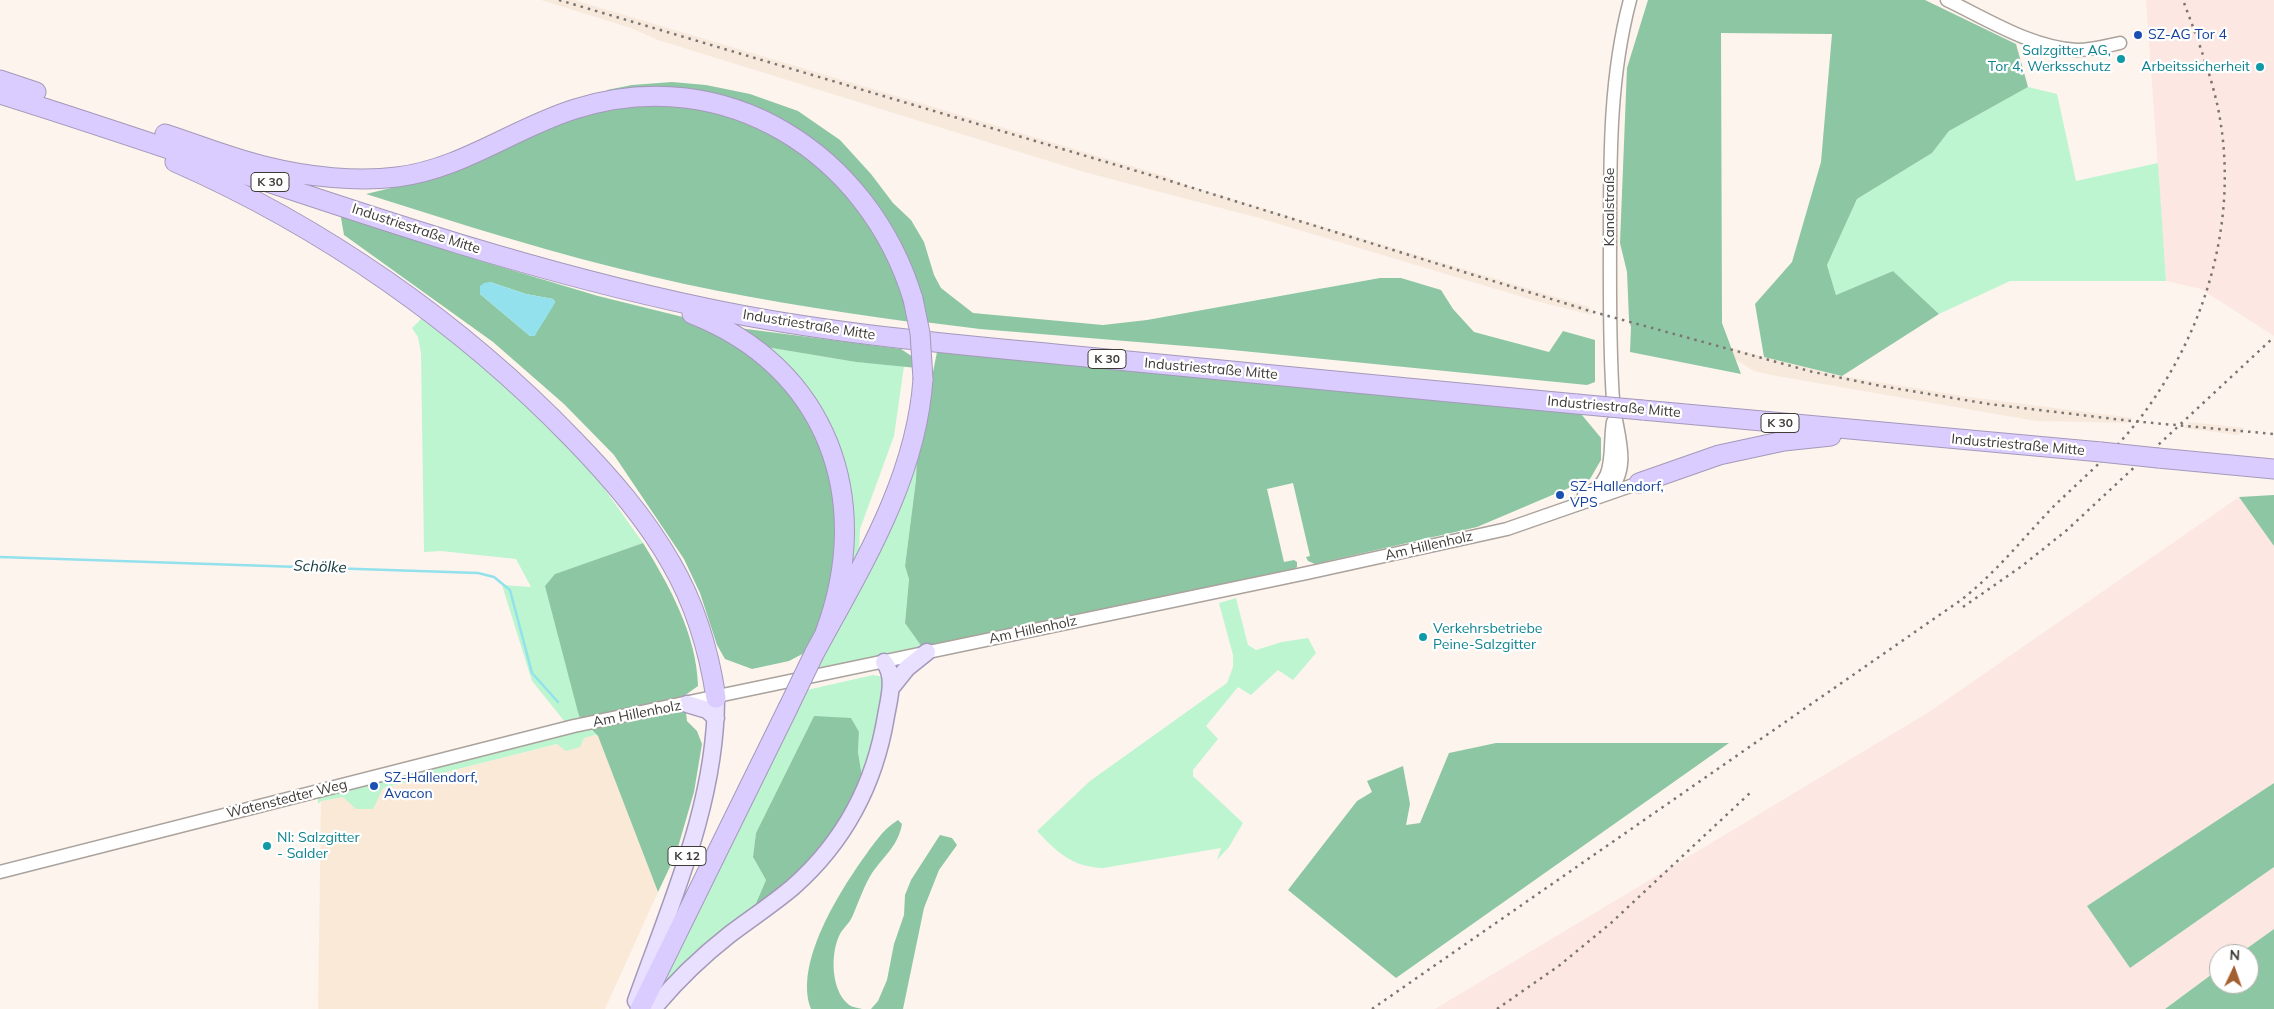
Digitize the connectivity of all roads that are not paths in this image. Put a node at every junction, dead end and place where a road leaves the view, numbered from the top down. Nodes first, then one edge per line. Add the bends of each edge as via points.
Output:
1 (1630, 0) edge
2 (1947, 0) edge
3 (2120, 43) dead end
4 (0, 80) edge
5 (0, 94) edge
6 (146, 142) junction
7 (640, 294) junction
8 (1614, 415) junction
9 (1919, 436) junction
10 (1610, 466) junction
11 (2274, 469) edge
12 (1619, 477) junction
13 (1639, 482) junction
14 (1605, 495) junction
15 (1491, 531) junction
16 (826, 633) junction
17 (927, 652) junction
18 (884, 662) junction
19 (891, 688) junction
20 (716, 698) junction
21 (687, 704) junction
22 (716, 718) junction
23 (574, 726) joint
24 (0, 872) edge
25 (633, 1009) edge
26 (640, 1009) edge
27 (653, 1009) edge

1 - 8 street, Kanalstraße via 1618,57 1610,130 1610,363
2 - 3 street via 2017,33 2058,48 2096,49
4 - 16 highway, K 30, bridge via 268,168 352,179 399,177 433,170 457,162 546,119 623,98 655,97 704,102 738,111 778,128 815,152 865,203 886,232 902,265 914,299 923,379 914,438 893,501
5 - 6 highway, Industriestraße Mitte / K 30
6 - 7 highway, Industriestraße Mitte / K 30 via 447,239
6 - 20 highway via 157,154 313,235 405,295 472,346 556,422 604,471 642,518 672,563 700,628
7 - 9 highway, Industriestraße Mitte / K 30, bridge via 709,309 886,337
7 - 16 highway via 710,321 754,346 794,386 818,421 838,471 846,522 842,572
8 - 10 street, Kanalstraße via 1609,441
8 - 12 street, Kanalstraße via 1621,454
9 - 11 highway, Industriestraße Mitte / K 30, bridge
9 - 13 highway via 1836,436 1784,441 1719,455
10 - 12 street
10 - 15 street, Am Hillenholz via 1601,486 1595,491 1528,514
12 - 13 street
12 - 14 street
13 - 14 street, Am Hillenholz
14 - 15 street, Am Hillenholz via 1507,529
15 - 17 street, Am Hillenholz
16 - 26 highway, bridge
17 - 18 street, Am Hillenholz
17 - 19 main road via 906,668
18 - 19 main road via 888,667
18 - 20 street, Am Hillenholz
19 - 27 main road via 875,764 853,814 834,842 793,886 696,963
20 - 21 street, Am Hillenholz
20 - 22 main road, K 12
21 - 22 main road via 707,710
21 - 23 street, Am Hillenholz
22 - 25 main road, K 12 via 701,812 664,927
23 - 24 street, Watenstedter Weg

